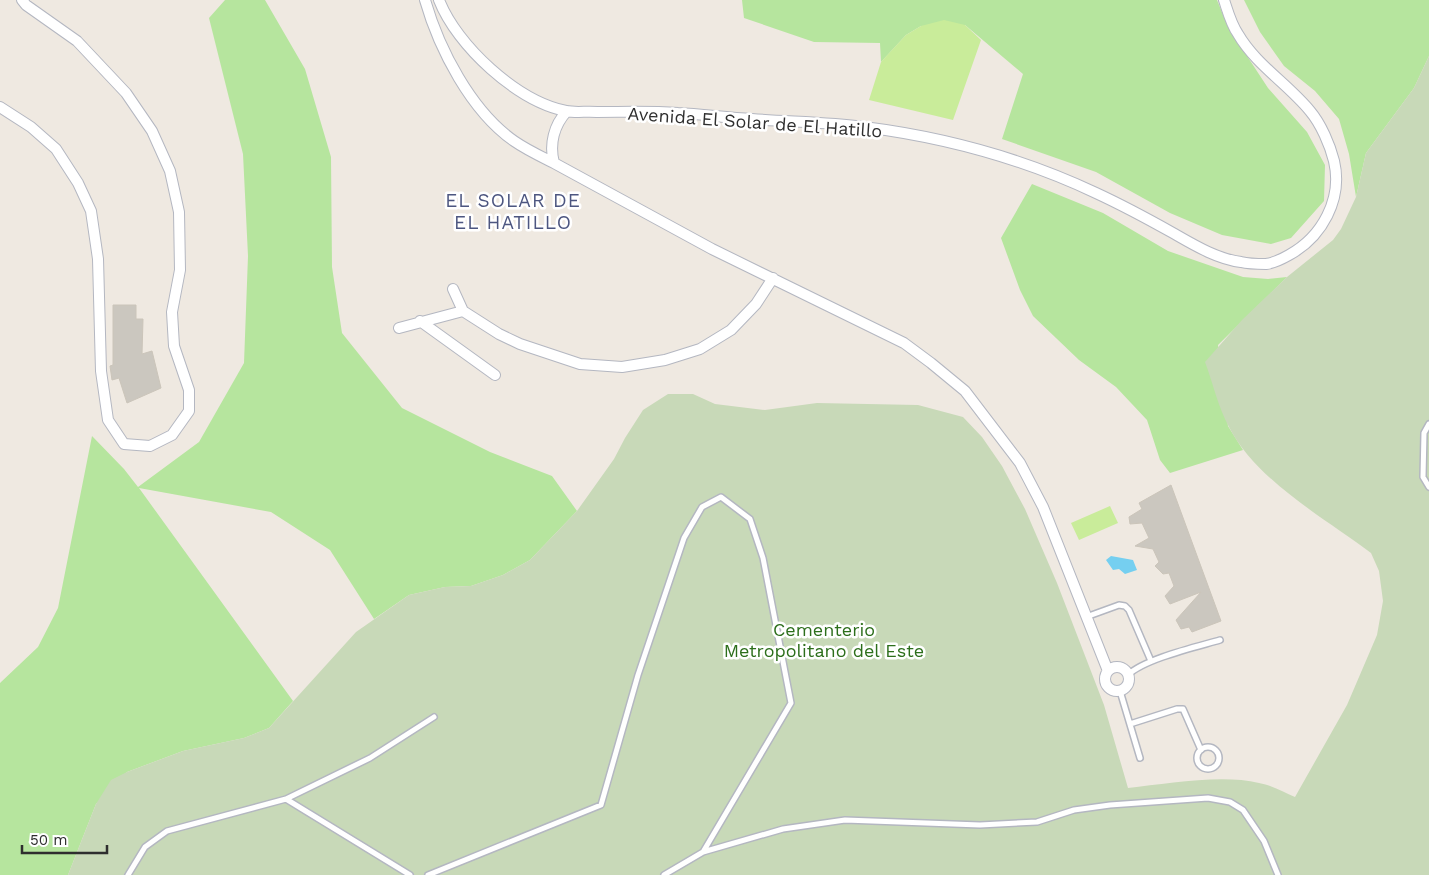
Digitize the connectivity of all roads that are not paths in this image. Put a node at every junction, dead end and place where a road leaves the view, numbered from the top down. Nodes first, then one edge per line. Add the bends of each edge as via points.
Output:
1 (22, 0) edge
2 (425, 0) edge
3 (439, 0) edge
4 (1224, 0) edge
5 (0, 107) edge
6 (567, 111) junction
7 (554, 163) junction
8 (773, 278) junction
9 (453, 289) dead end
10 (464, 311) junction
11 (420, 321) junction
12 (400, 328) dead end
13 (495, 375) dead end
14 (1429, 424) edge
15 (1429, 487) edge
16 (1086, 617) junction
17 (1220, 640) dead end
18 (1151, 662) junction
19 (1108, 671) junction
20 (1128, 675) junction
21 (1120, 691) junction
22 (434, 717) dead end
23 (1130, 724) junction
24 (1201, 750) junction
25 (1140, 758) dead end
26 (286, 799) junction
27 (702, 852) junction
28 (128, 875) edge
29 (410, 875) edge
30 (428, 875) edge
31 (664, 875) edge
32 (1278, 875) edge

1 - 5 street via 77,41 126,93 152,131 170,171 179,212 180,270 172,312 174,346 189,390 189,411 172,434 150,446 124,444 108,420 101,371 98,258 91,211 56,149 31,127
2 - 7 street via 446,55 478,104 513,140
3 - 6 street, Avenida El Solar de El Hatillo via 454,29 487,66 531,96
4 - 6 street, Avenida El Solar de El Hatillo via 1239,37 1312,112 1335,164 1333,201 1317,233 1297,251 1269,264 1226,259 1078,184 996,155 928,138 836,124 677,113
6 - 7 street via 552,141
7 - 8 street via 712,249
8 - 10 street via 756,304 731,330 700,349 665,360 622,367 580,364 544,353 499,334
8 - 16 street via 904,343 965,392 1020,463 1043,507
9 - 10 street
10 - 11 street
11 - 12 street
11 - 13 street
14 - 15 lane via 1424,432 1423,477
16 - 18 lane via 1119,605 1125,606
16 - 19 street
17 - 18 lane
18 - 20 lane via 1135,668
19 - 20 street via 1119,667
19 - 21 street via 1107,685
20 - 21 street via 1128,683
21 - 23 lane
22 - 26 lane via 370,758
23 - 24 lane via 1177,708 1183,709
23 - 25 lane
24 - 24 lane via 1198,757 1202,766 1208,769 1217,764 1218,754 1214,749 1207,747
26 - 28 lane via 167,832 145,847
26 - 29 lane
27 - 30 lane via 791,703 763,558 750,519 721,497 702,507 684,538 638,675 601,805
27 - 31 lane
27 - 32 lane via 783,829 844,820 980,825 1037,822 1074,810 1208,798 1230,802 1243,810 1264,841

